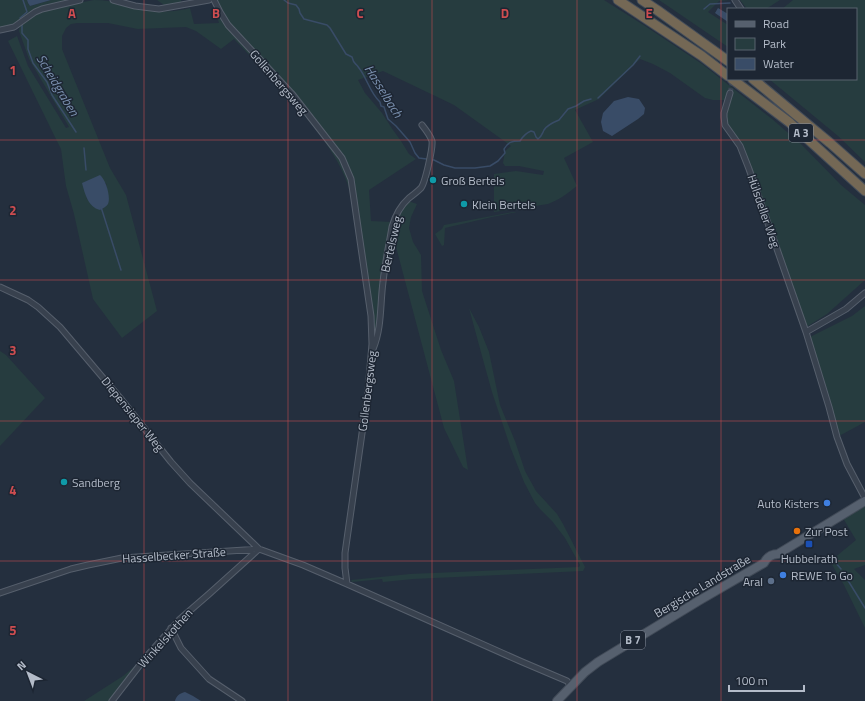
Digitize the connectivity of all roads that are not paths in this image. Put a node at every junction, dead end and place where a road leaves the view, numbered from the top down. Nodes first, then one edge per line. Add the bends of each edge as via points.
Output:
1 (80, 0) edge
2 (113, 0) edge
3 (209, 0) edge
4 (214, 0) edge
5 (618, 0) edge
6 (642, 0) edge
7 (0, 30) edge
8 (727, 60) edge
9 (727, 75) edge
10 (733, 80) edge
11 (753, 80) edge
12 (730, 93) tunnel mouth
13 (422, 125) dead end
14 (865, 174) edge
15 (865, 191) edge
16 (0, 287) edge
17 (865, 293) edge
18 (806, 332) junction
19 (372, 352) junction
20 (865, 499) edge
21 (259, 549) junction
22 (347, 584) junction
23 (0, 593) edge
24 (172, 628) junction
25 (571, 686) junction
26 (112, 701) edge
27 (242, 701) edge
28 (557, 701) edge

1 - 7 street via 42,9 14,27
2 - 3 street via 159,9
4 - 19 street, Gollenbergsweg via 228,25 293,95 345,165 351,179 371,316
5 - 9 highway
6 - 8 highway
10 - 15 highway, A 3 via 788,122
11 - 14 highway, A 3
12 - 18 street, Hülsdeller Weg via 724,113 725,125 740,146
13 - 19 street, Bertelsweg via 432,141 429,162 423,185 404,202 394,219 376,343
16 - 21 street, Diepensieper Weg via 28,300 60,327 171,462
17 - 18 street via 846,310
18 - 20 street, Hülsdeller Weg via 841,450
19 - 22 street, Gollenbergsweg via 345,553
20 - 25 main road, Bergische Landstraße / B 7 via 778,554 776,559 764,563 598,662
21 - 22 street, Hasselbecker Straße
21 - 23 street, Hasselbecker Straße via 122,558 71,569
21 - 24 street, Winkelskothen
22 - 25 street via 566,681
24 - 26 street, Winkelskothen
24 - 27 street via 181,648 209,679
25 - 28 main road, Bergische Landstraße / B 7

